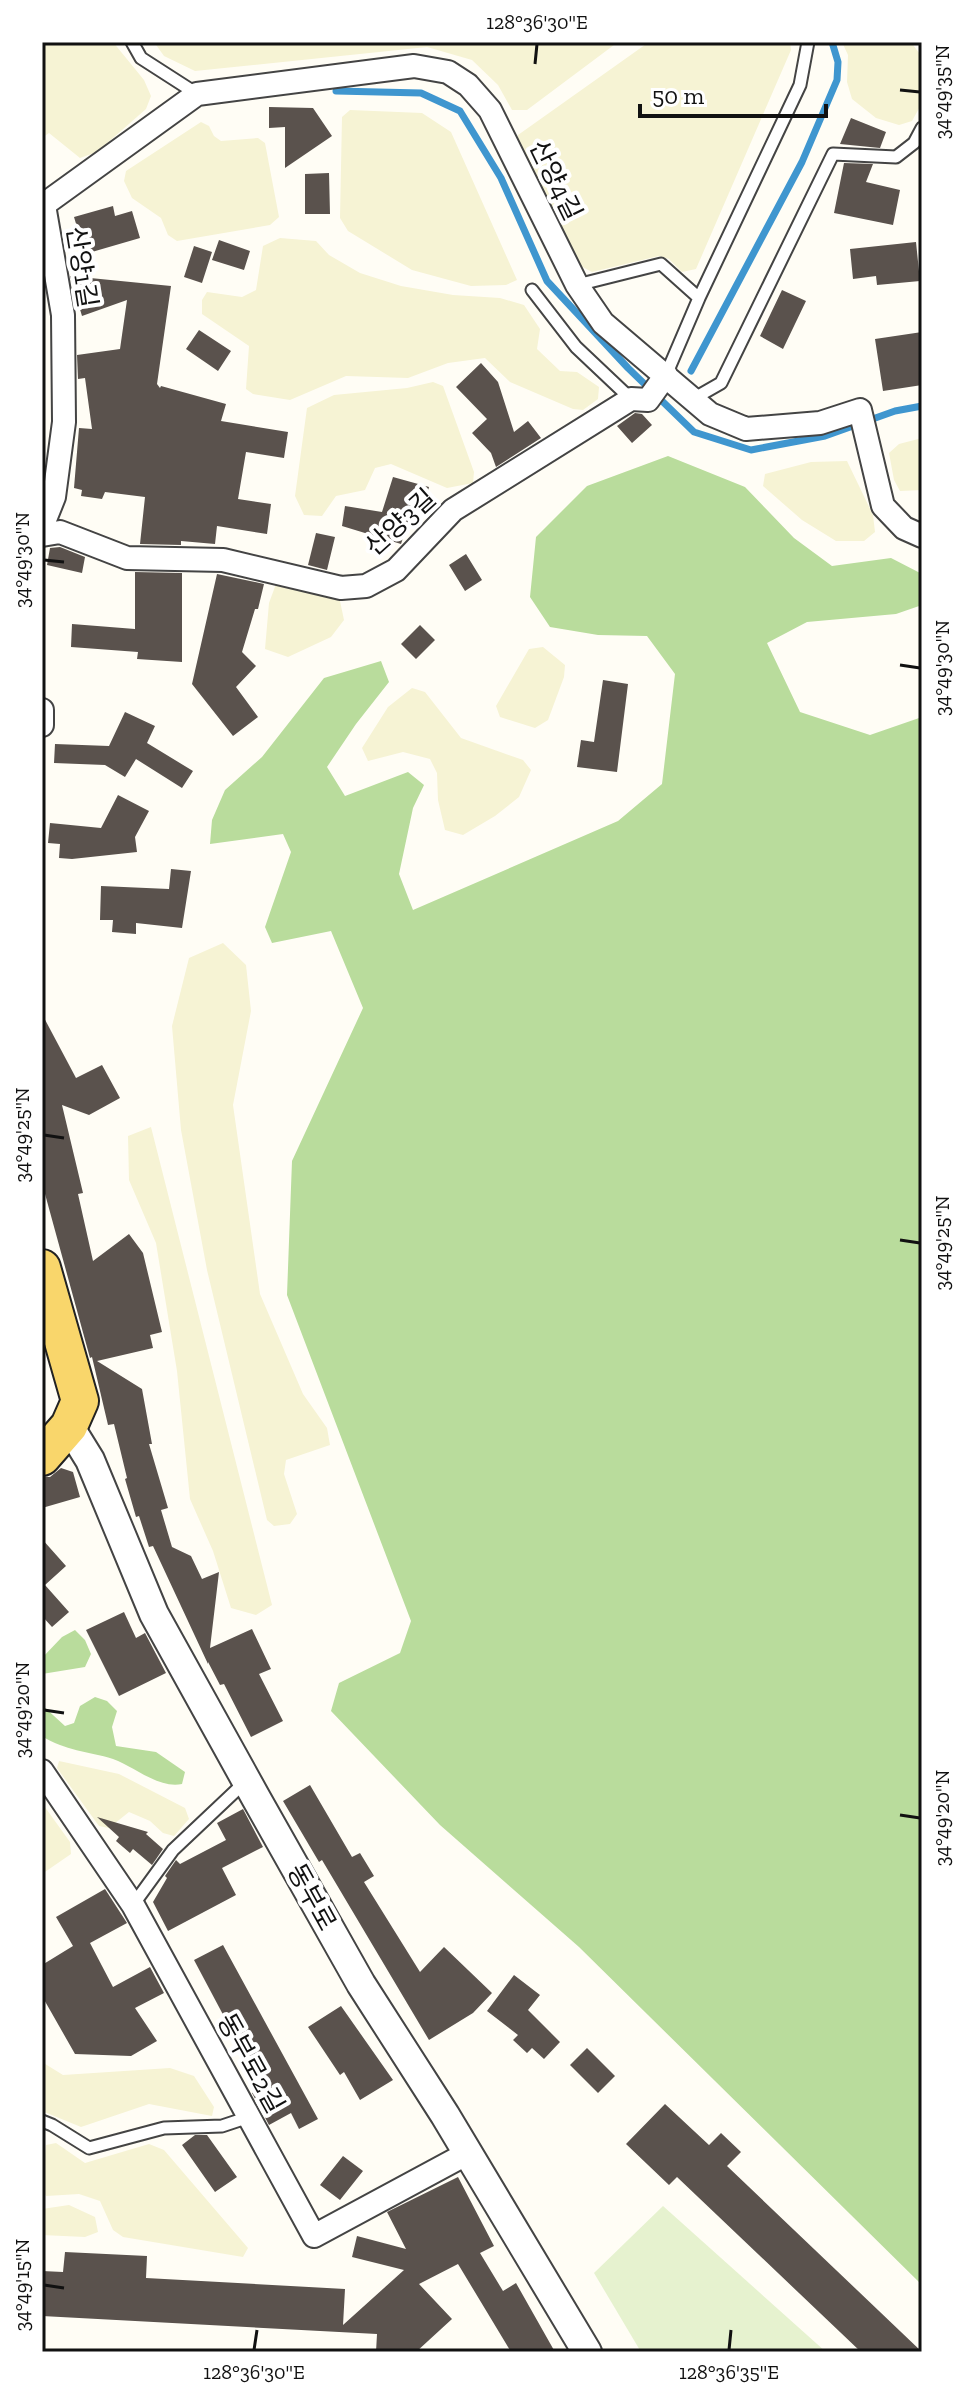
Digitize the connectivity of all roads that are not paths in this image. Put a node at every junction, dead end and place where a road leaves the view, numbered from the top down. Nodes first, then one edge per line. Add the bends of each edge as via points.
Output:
1 (132, 42) edge
2 (808, 42) edge
3 (197, 94) junction
4 (922, 128) edge
5 (43, 206) edge
6 (577, 285) junction
7 (532, 290) dead end
8 (699, 298) junction
9 (666, 375) junction
10 (693, 399) junction
11 (640, 400) junction
12 (42, 527) edge
13 (42, 535) edge
14 (922, 536) edge
15 (42, 710) edge
16 (42, 725) edge
17 (42, 1268) edge
18 (69, 1426) junction
19 (42, 1457) edge
20 (42, 1771) edge
21 (246, 1781) junction
22 (133, 1905) junction
23 (249, 2117) junction
24 (42, 2121) edge
25 (468, 2153) junction
26 (587, 2352) edge

1 - 3 lane via 141,58
2 - 8 lane via 800,85
3 - 5 street, 산양4길
3 - 6 street, 산양4길 via 414,66 448,72 490,110
4 - 10 lane via 914,143 896,157 833,154 721,383
5 - 12 street, 산양1길 via 63,315 64,422 54,497
6 - 8 lane via 661,264
6 - 9 street, 산양4길 via 603,323
7 - 11 lane via 576,347
8 - 9 lane
9 - 10 street, 산양4길
9 - 11 street, 산양3길
10 - 14 street, 산양4길 via 710,414 746,429 820,423 860,410 883,506 904,528
11 - 13 street, 산양3길 via 453,510 396,570 366,586 341,588 223,560 127,558 60,532
15 - 16 street
17 - 18 main road via 80,1401
18 - 19 main road
18 - 21 street, 동부로 via 90,1460 154,1614
20 - 22 street, 동부로2길
21 - 22 lane via 173,1850
21 - 25 street, 동부로 via 347,1960
22 - 23 street, 동부로2길
23 - 24 lane via 222,2126 164,2128 89,2148
23 - 25 street, 동부로2길 via 314,2236
25 - 26 street, 동부로

